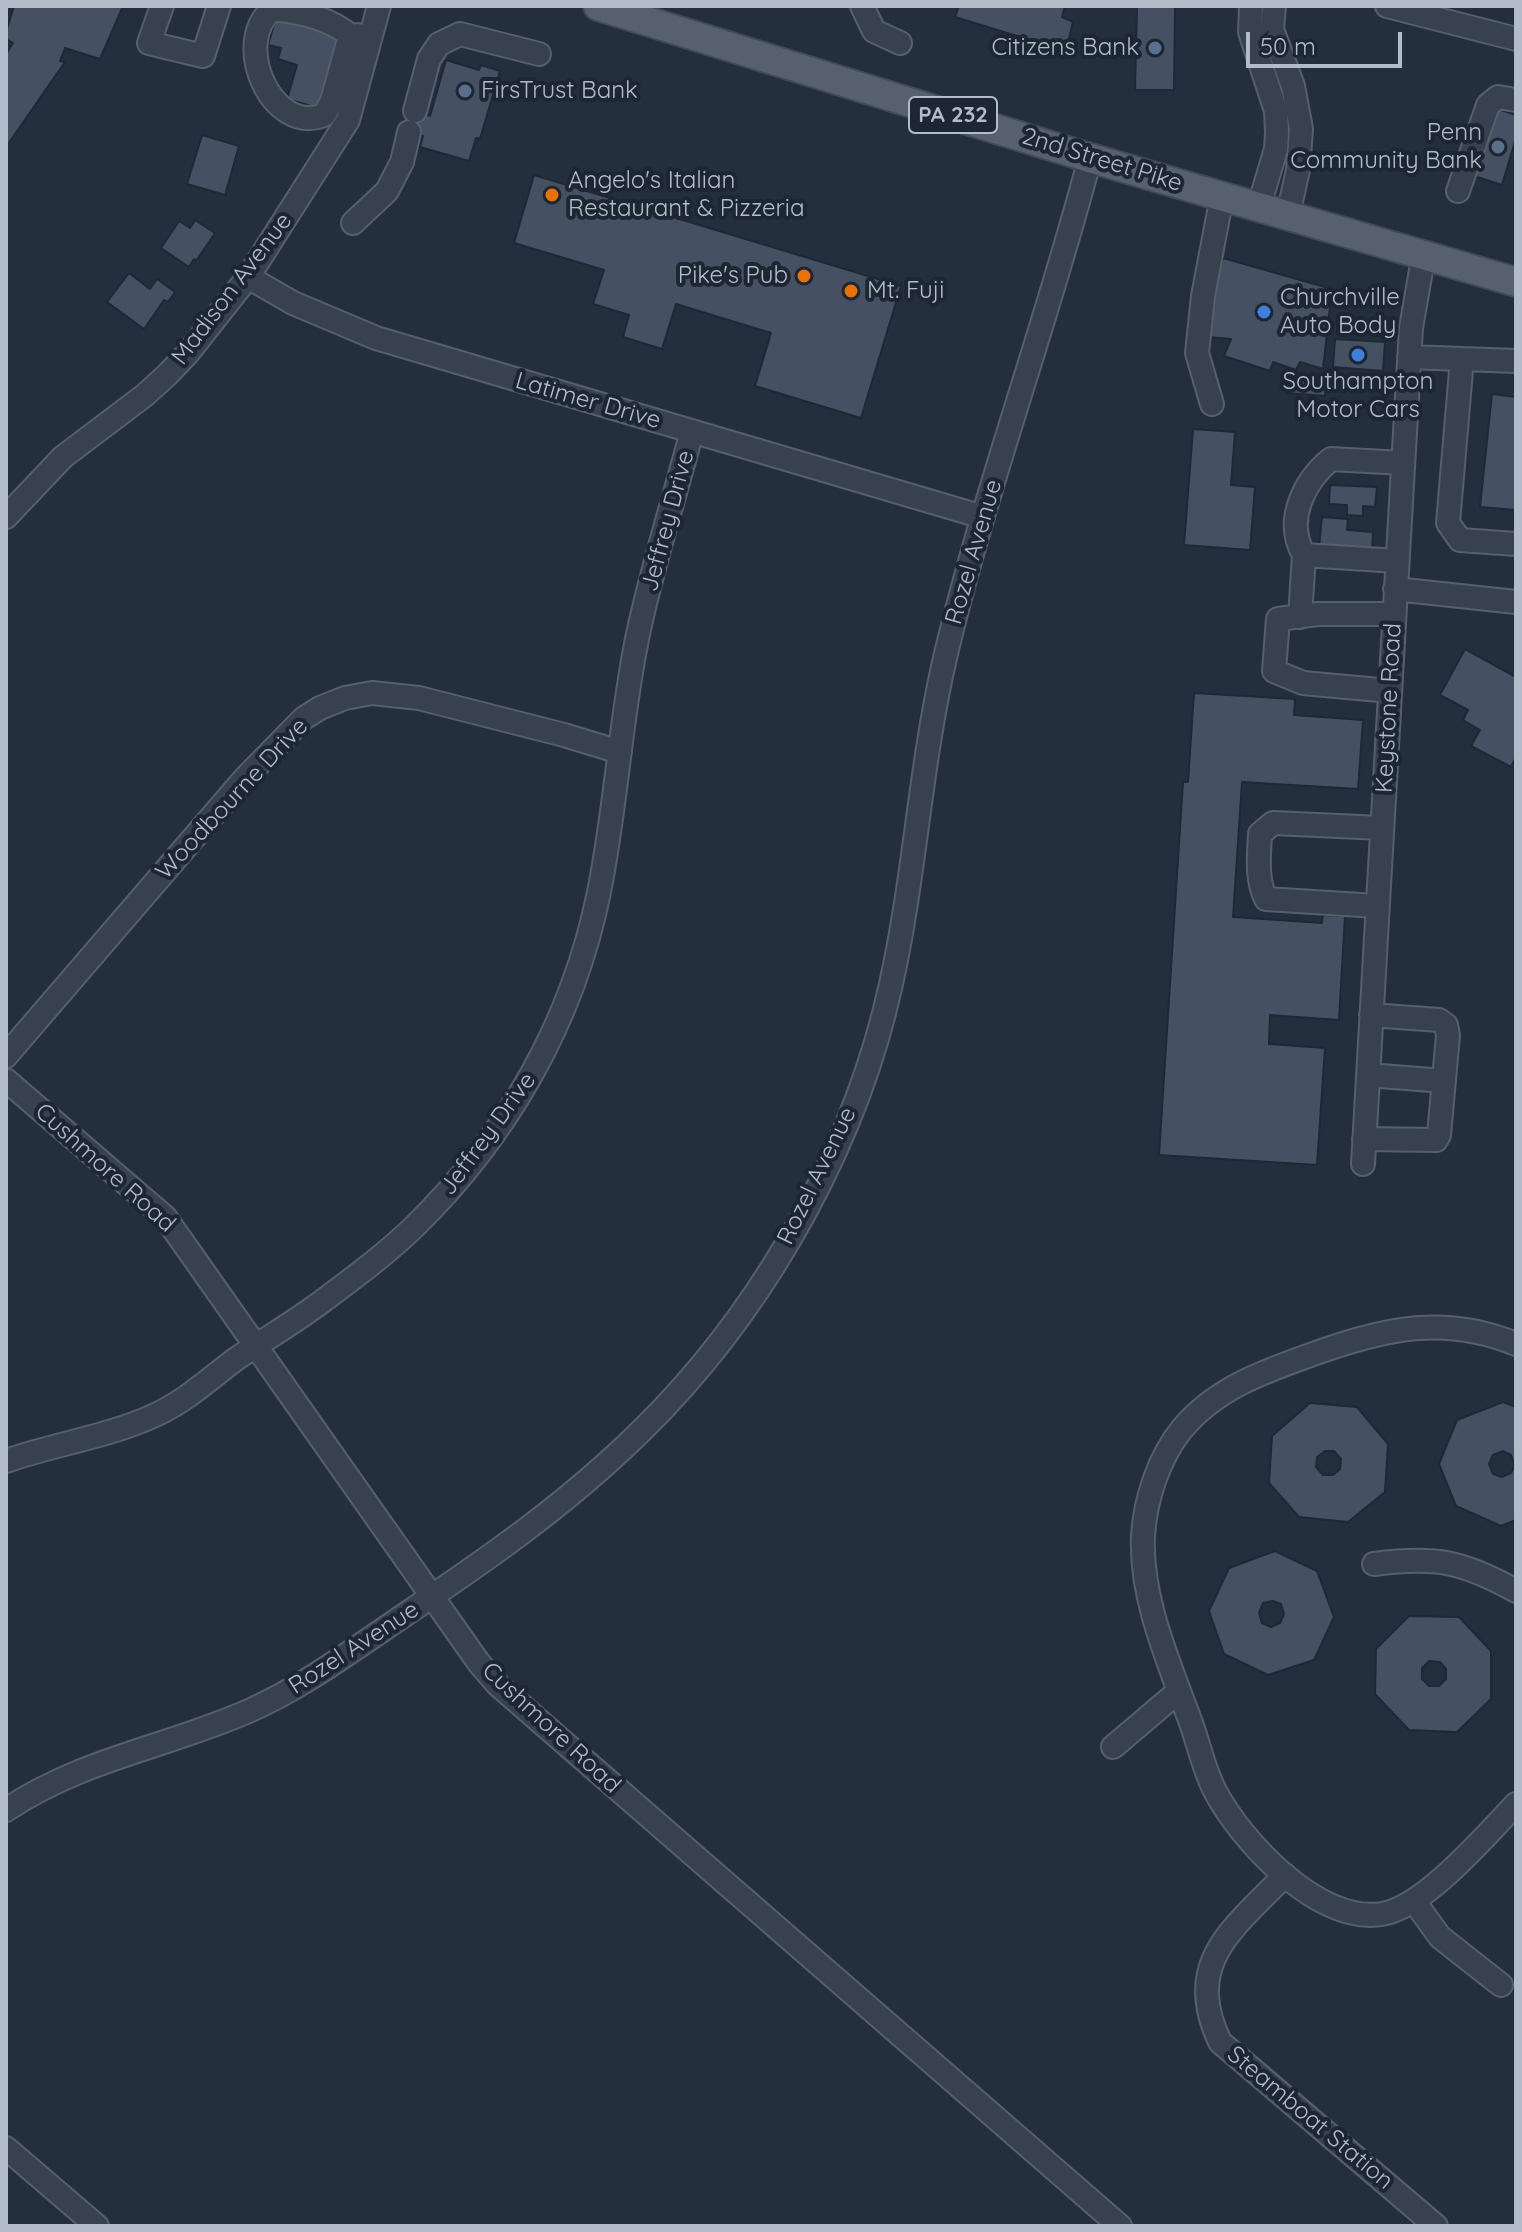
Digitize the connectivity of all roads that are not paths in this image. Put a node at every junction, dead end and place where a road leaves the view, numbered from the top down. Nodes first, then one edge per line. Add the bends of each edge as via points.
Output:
1 (162, 6) edge
2 (219, 6) edge
3 (379, 6) edge
4 (598, 6) edge
5 (862, 6) edge
6 (1251, 6) edge
7 (1274, 6) edge
8 (1387, 6) edge
9 (361, 38) junction
10 (1516, 39) edge
11 (900, 43) dead end
12 (539, 54) dead end
13 (1516, 100) edge
14 (1090, 158) junction
15 (1458, 191) dead end
16 (1222, 196) junction
17 (1259, 206) junction
18 (1288, 215) junction
19 (353, 223) dead end
20 (1424, 253) junction
21 (248, 277) junction
22 (1516, 282) edge
23 (1409, 357) junction
24 (1462, 359) junction
25 (1516, 361) edge
26 (1212, 404) dead end
27 (692, 431) junction
28 (1403, 463) junction
29 (6, 517) edge
30 (983, 517) junction
31 (1516, 544) edge
32 (1304, 555) junction
33 (1397, 561) junction
34 (1395, 589) junction
35 (1516, 602) edge
36 (1394, 614) junction
37 (1300, 617) junction
38 (1390, 691) junction
39 (620, 752) junction
40 (1382, 828) junction
41 (1377, 906) junction
42 (1371, 1015) junction
43 (6, 1056) edge
44 (1368, 1075) junction
45 (6, 1080) edge
46 (1444, 1081) junction
47 (1364, 1139) junction
48 (1363, 1164) dead end
49 (1516, 1344) edge
50 (255, 1347) junction
51 (6, 1461) edge
52 (1374, 1564) dead end
53 (1516, 1591) edge
54 (432, 1596) junction
55 (1179, 1691) junction
56 (1113, 1747) dead end
57 (1516, 1804) edge
58 (6, 1810) edge
59 (1285, 1875) junction
60 (1414, 1901) junction
61 (1501, 1985) dead end
62 (6, 2148) edge
63 (97, 2226) edge
64 (1120, 2226) edge
65 (1436, 2226) edge

1 - 2 street via 149,43 203,56
3 - 9 street, Madison Avenue
4 - 14 main road, 2nd Street Pike / PA 232
5 - 11 street via 874,31
6 - 17 street via 1250,32 1276,111 1277,133
7 - 18 street via 1272,29 1293,86 1301,129
8 - 10 street
9 - 9 street via 326,20 273,9 260,27 256,59 267,93 291,112 308,118 324,115
9 - 21 street, Madison Avenue via 348,120
12 - 19 street via 460,34 439,44 429,59 402,162 387,191
13 - 15 street via 1498,97 1488,105
14 - 16 main road, 2nd Street Pike / PA 232
14 - 30 street, Rozel Avenue
16 - 17 main road, 2nd Street Pike / PA 232
16 - 26 street via 1197,353
17 - 18 main road, 2nd Street Pike / PA 232
18 - 20 main road, 2nd Street Pike / PA 232
20 - 22 main road, 2nd Street Pike / PA 232
20 - 23 street, Keystone Road
21 - 27 street, Latimer Drive via 293,303 376,338
21 - 29 street, Madison Avenue via 167,375 63,457
23 - 24 street
23 - 28 street, Keystone Road
24 - 25 street
24 - 31 street via 1448,523 1460,540
27 - 30 street, Latimer Drive
27 - 39 street, Jeffrey Drive via 637,639
28 - 32 street via 1331,459 1316,472 1295,518
28 - 33 street, Keystone Road
30 - 54 street, Rozel Avenue via 928,739 890,992 848,1119 800,1221 742,1312 662,1410 553,1509
32 - 33 street
32 - 37 street
33 - 34 street, Keystone Road
34 - 35 street
34 - 36 street, Keystone Road
36 - 37 street
36 - 38 street, Keystone Road
37 - 38 street via 1278,619 1274,671 1303,683
38 - 40 street, Keystone Road
39 - 43 street, Woodbourne Drive via 419,698 372,693 320,708 246,777
39 - 50 street, Jeffrey Drive via 585,950 551,1040 520,1097 413,1228
40 - 41 street, Keystone Road
40 - 41 street via 1273,823 1260,834 1259,886 1266,899
41 - 42 street, Keystone Road
42 - 44 street, Keystone Road
42 - 46 street via 1439,1020 1446,1025
44 - 46 street
44 - 47 street, Keystone Road
45 - 50 street, Cushmore Road via 165,1217
46 - 47 street via 1436,1140
47 - 48 street, Keystone Road
49 - 55 street via 1468,1330 1425,1326 1358,1338 1244,1380 1206,1403 1163,1458 1143,1535 1154,1612
50 - 51 street, Jeffrey Drive via 155,1416
50 - 54 street, Cushmore Road
52 - 53 street via 1449,1561
54 - 58 street, Rozel Avenue via 291,1690 218,1724 69,1775
54 - 64 street, Cushmore Road via 479,1663 520,1705
55 - 56 street
55 - 59 street via 1214,1789 1240,1830
57 - 60 street
59 - 60 street via 1321,1901 1352,1914 1383,1914
59 - 65 street, Steamboat Station via 1222,1940 1206,1991 1210,2020 1220,2042
60 - 61 street via 1440,1937
62 - 63 street

